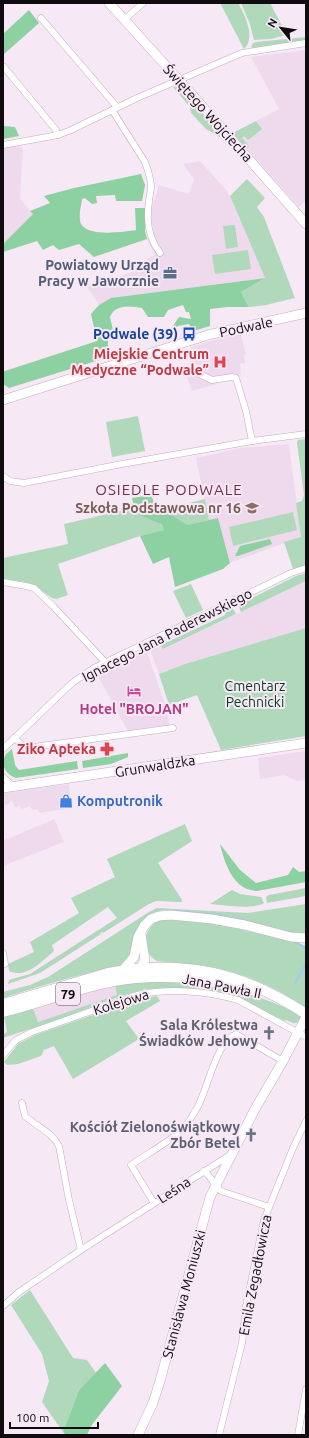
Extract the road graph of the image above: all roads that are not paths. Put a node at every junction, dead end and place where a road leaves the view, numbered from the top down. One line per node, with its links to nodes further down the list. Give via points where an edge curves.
1 (109, 3): 4 (street, Świętego Wojciecha)
2 (143, 3): 4 (street)
3 (41, 18): 8 (street)
4 (124, 20): 7 (street, Świętego Wojciecha)
5 (306, 43): 7 (street, via 242,53)
6 (4, 67): 9 (street)
7 (178, 79): 8 (street); 11 (street, Świętego Wojciecha)
8 (114, 108): 9 (street); 12 (street, via 148,170 151,186 148,212 150,237)
9 (58, 135): 10 (street)
10 (3, 145)
11 (306, 224)
12 (160, 253)
13 (306, 313): 15 (street, Podwale, via 208,335)
14 (193, 371): 17 (street, via 212,380 236,378)
15 (3, 400)
16 (306, 434): 17 (street)
17 (252, 440): 18 (street, via 24,483 10,481)
18 (3, 476)
19 (306, 568): 21 (street, Ignacego Jana Paderewskiego)
20 (3, 582): 21 (street, via 34,588)
21 (105, 662): 23 (street, Ignacego Jana Paderewskiego, via 72,683)
22 (174, 728): 23 (street, via 26,748)
23 (14, 738): 25 (street, Ignacego Jana Paderewskiego)
24 (306, 744): 27 (street, Grunwaldzka)
25 (3, 749)
26 (3, 777): 27 (street)
27 (14, 786): 28 (street, Grunwaldzka)
28 (3, 788)
29 (141, 932): 30 (street, via 151,919 166,915 228,922); 34 (street); 35 (street)
30 (291, 937): 31 (street); 32 (street)
31 (306, 938)
32 (306, 944)
33 (3, 953): 36 (street)
34 (145, 956): 37 (street); 38 (street)
35 (134, 957): 38 (street); 39 (street)
36 (5, 964)
37 (162, 967): 38 (main road, Jana Pawła II / 79); 42 (main road, Jana Pawła II / 79, via 194,969 231,977 259,987)
38 (141, 968): 39 (main road, Jana Pawła II / 79); 40 (street); 41 (street)
39 (123, 970): 43 (main road, Jana Pawła II / 79)
40 (152, 976): 41 (main road, Jana Pawła II / 79); 42 (main road, Jana Pawła II / 79, via 204,979)
41 (133, 978): 44 (main road, Jana Pawła II / 79)
42 (278, 998): 45 (main road, Jana Pawła II / 79)
43 (3, 1004)
44 (3, 1012)
45 (306, 1016): 46 (street)
46 (302, 1035): 47 (street, Kolejowa, via 226,996 178,991 152,992 32,1032 16,1040); 48 (street, Leśna)
47 (3, 1055)
48 (283, 1061): 51 (street, Leśna); 54 (street, via 236,1034 231,1036 216,1058 202,1098 186,1125 177,1134 131,1164)
49 (22, 1103): 56 (street, via 25,1116 56,1139 60,1146)
50 (306, 1121): 55 (street, Emila Zegadłowicza)
51 (231, 1154): 52 (street, Leśna); 53 (street, Stanisława Moniuszki)
52 (204, 1171): 53 (street); 54 (street, Leśna)
53 (215, 1186): 55 (street, via 221,1192); 59 (street, Stanisława Moniuszki, via 160,1381)
54 (153, 1202): 56 (street, Leśna)
55 (269, 1207): 60 (street, Emila Zegadłowicza, via 246,1306 242,1343)
56 (81, 1250): 57 (street, Leśna)
57 (3, 1306)
58 (306, 1389): 61 (street)
59 (138, 1435)
60 (219, 1435)
61 (298, 1435)

